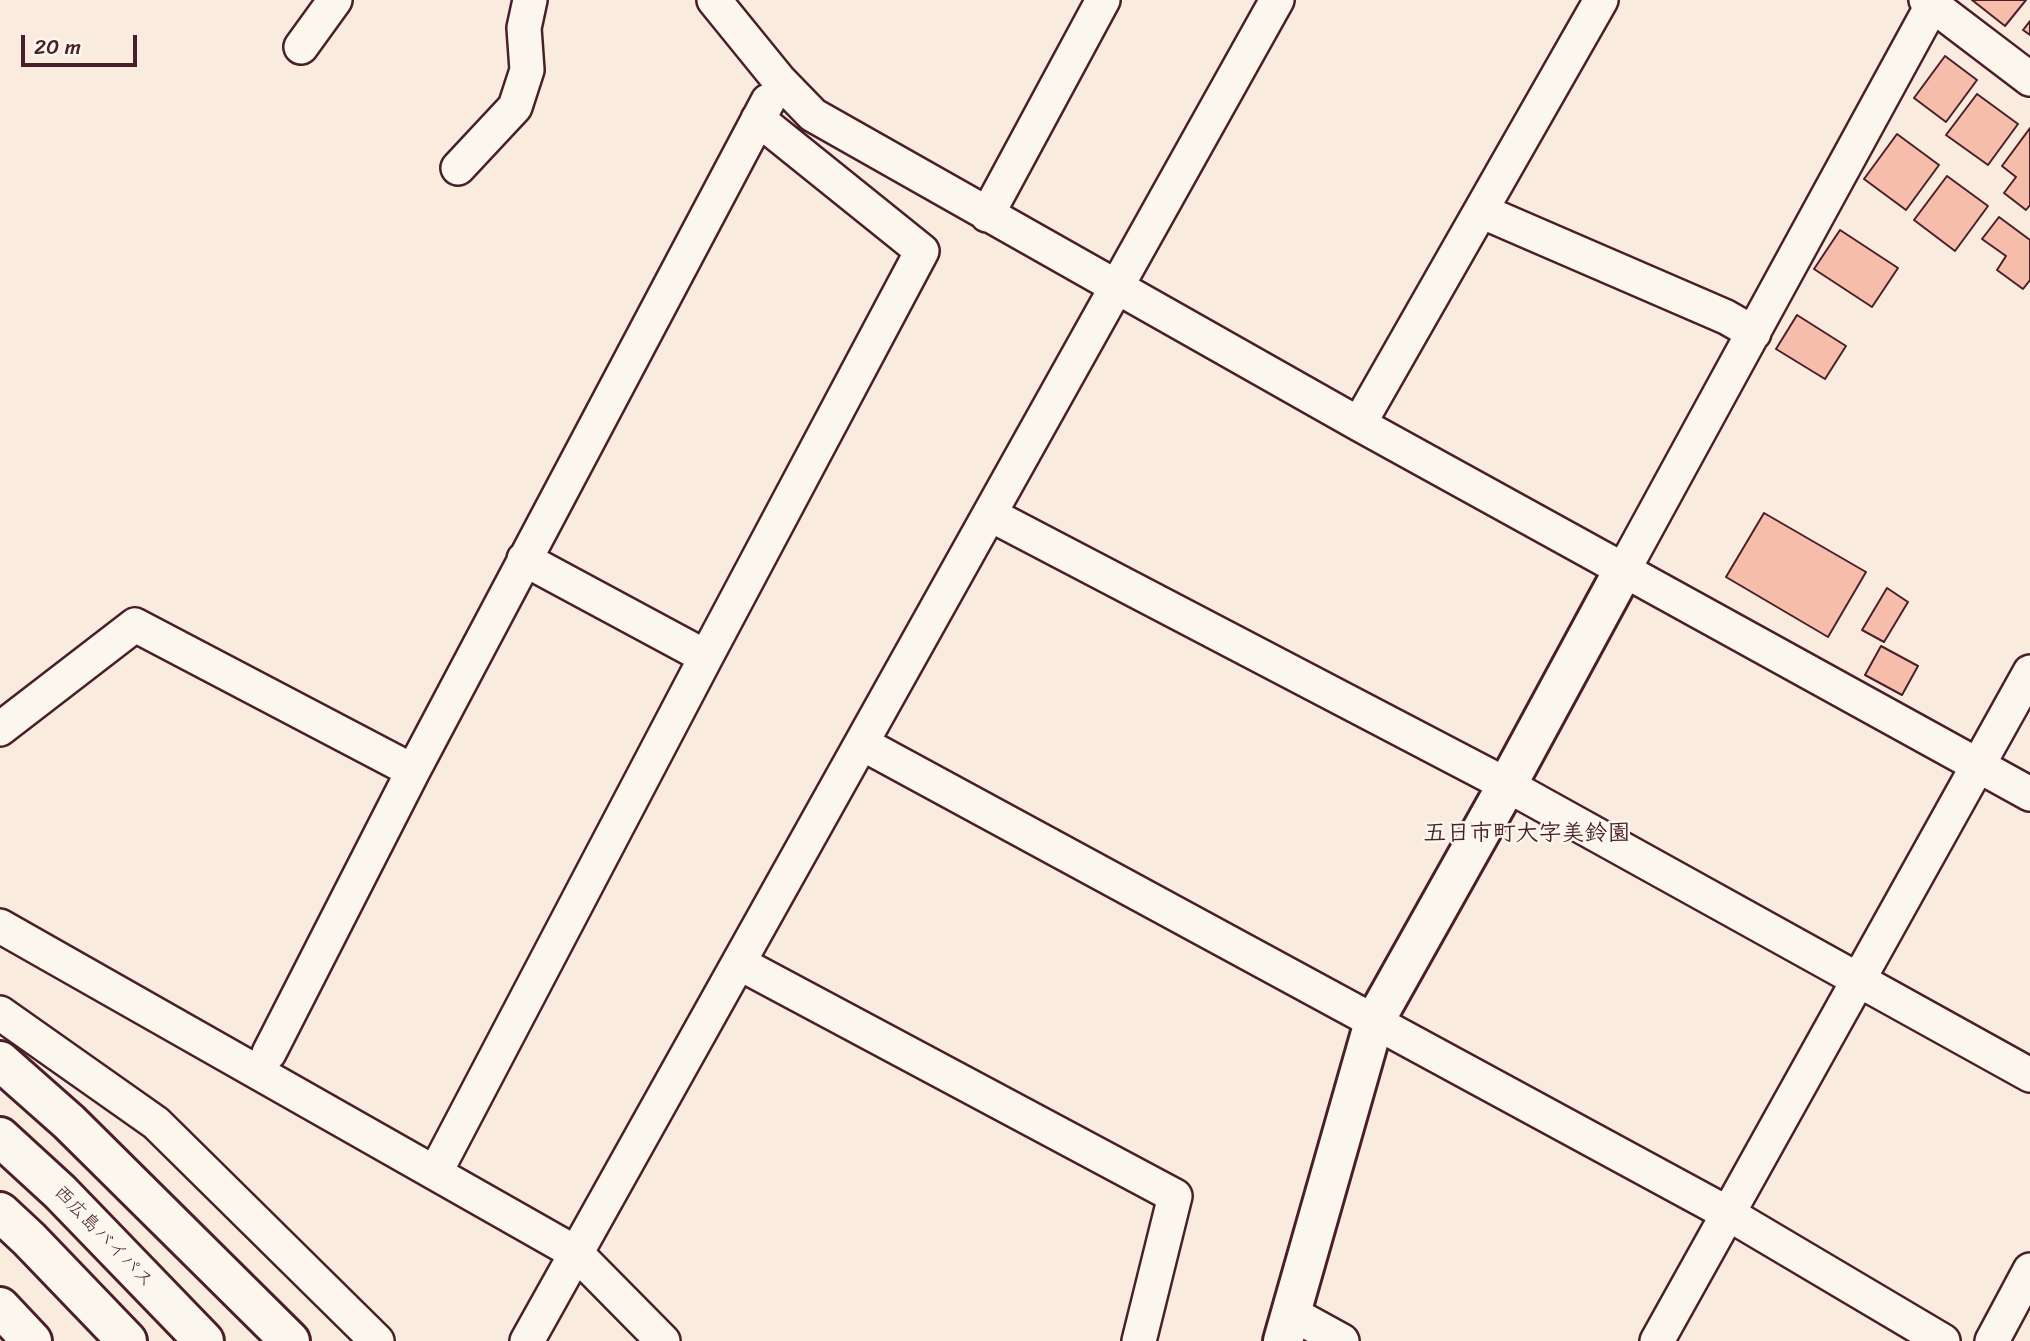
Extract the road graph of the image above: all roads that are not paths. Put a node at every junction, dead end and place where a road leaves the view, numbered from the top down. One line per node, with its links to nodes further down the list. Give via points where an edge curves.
1 (335, 0): 8 (street)
2 (530, 0): 12 (street, via 524,28 527,70 515,107)
3 (1103, 0): 14 (street)
4 (1278, 0): 15 (street)
5 (1601, 0): 13 (street)
6 (1931, 2): 9 (street); 16 (street)
7 (722, 4): 10 (street)
8 (302, 47)
9 (2030, 79)
10 (779, 80): 11 (street); 14 (street, via 813,115)
11 (758, 119): 19 (street); 21 (street, via 922,251)
12 (458, 167)
13 (1481, 211): 16 (street); 17 (street)
14 (987, 215): 15 (street)
15 (1118, 289): 17 (street); 18 (street)
16 (1754, 333): 20 (street)
17 (1359, 424): 20 (street)
18 (991, 515): 24 (street); 27 (street)
19 (524, 559): 21 (street); 26 (street)
20 (1624, 569): 25 (street); 27 (main road)
21 (706, 657): 38 (street)
22 (2030, 672): 25 (street)
23 (0, 729): 26 (street, via 135,625)
24 (863, 744): 30 (street); 33 (street)
25 (1978, 766): 28 (street); 31 (street)
26 (413, 771): 34 (street)
27 (1507, 785): 31 (street); 33 (main road)
28 (2030, 794)
29 (0, 926): 38 (street)
30 (738, 963): 41 (street); 52 (street, via 1175,1196)
31 (1858, 979): 36 (street); 40 (street)
32 (0, 1013): 49 (street, via 156,1123)
33 (1374, 1022): 40 (street); 44 (main road)
34 (269, 1053)
35 (0, 1061): 48 (main road, via 69,1122)
36 (2030, 1075)
37 (0, 1137): 47 (main road, 西広島バイパス, via 60,1192)
38 (435, 1173): 41 (street)
39 (0, 1212): 46 (main road)
40 (1727, 1213): 54 (street); 55 (street)
41 (576, 1254): 50 (street); 51 (street)
42 (2030, 1270): 56 (street)
43 (0, 1307): 45 (main road)
44 (1287, 1327): 53 (street)
45 (32, 1341)
46 (127, 1341)
47 (204, 1341)
48 (290, 1341)
49 (377, 1341)
50 (527, 1341)
51 (663, 1341)
52 (1139, 1341)
53 (1342, 1341)
54 (1657, 1341)
55 (1943, 1341)
56 (1992, 1341)

